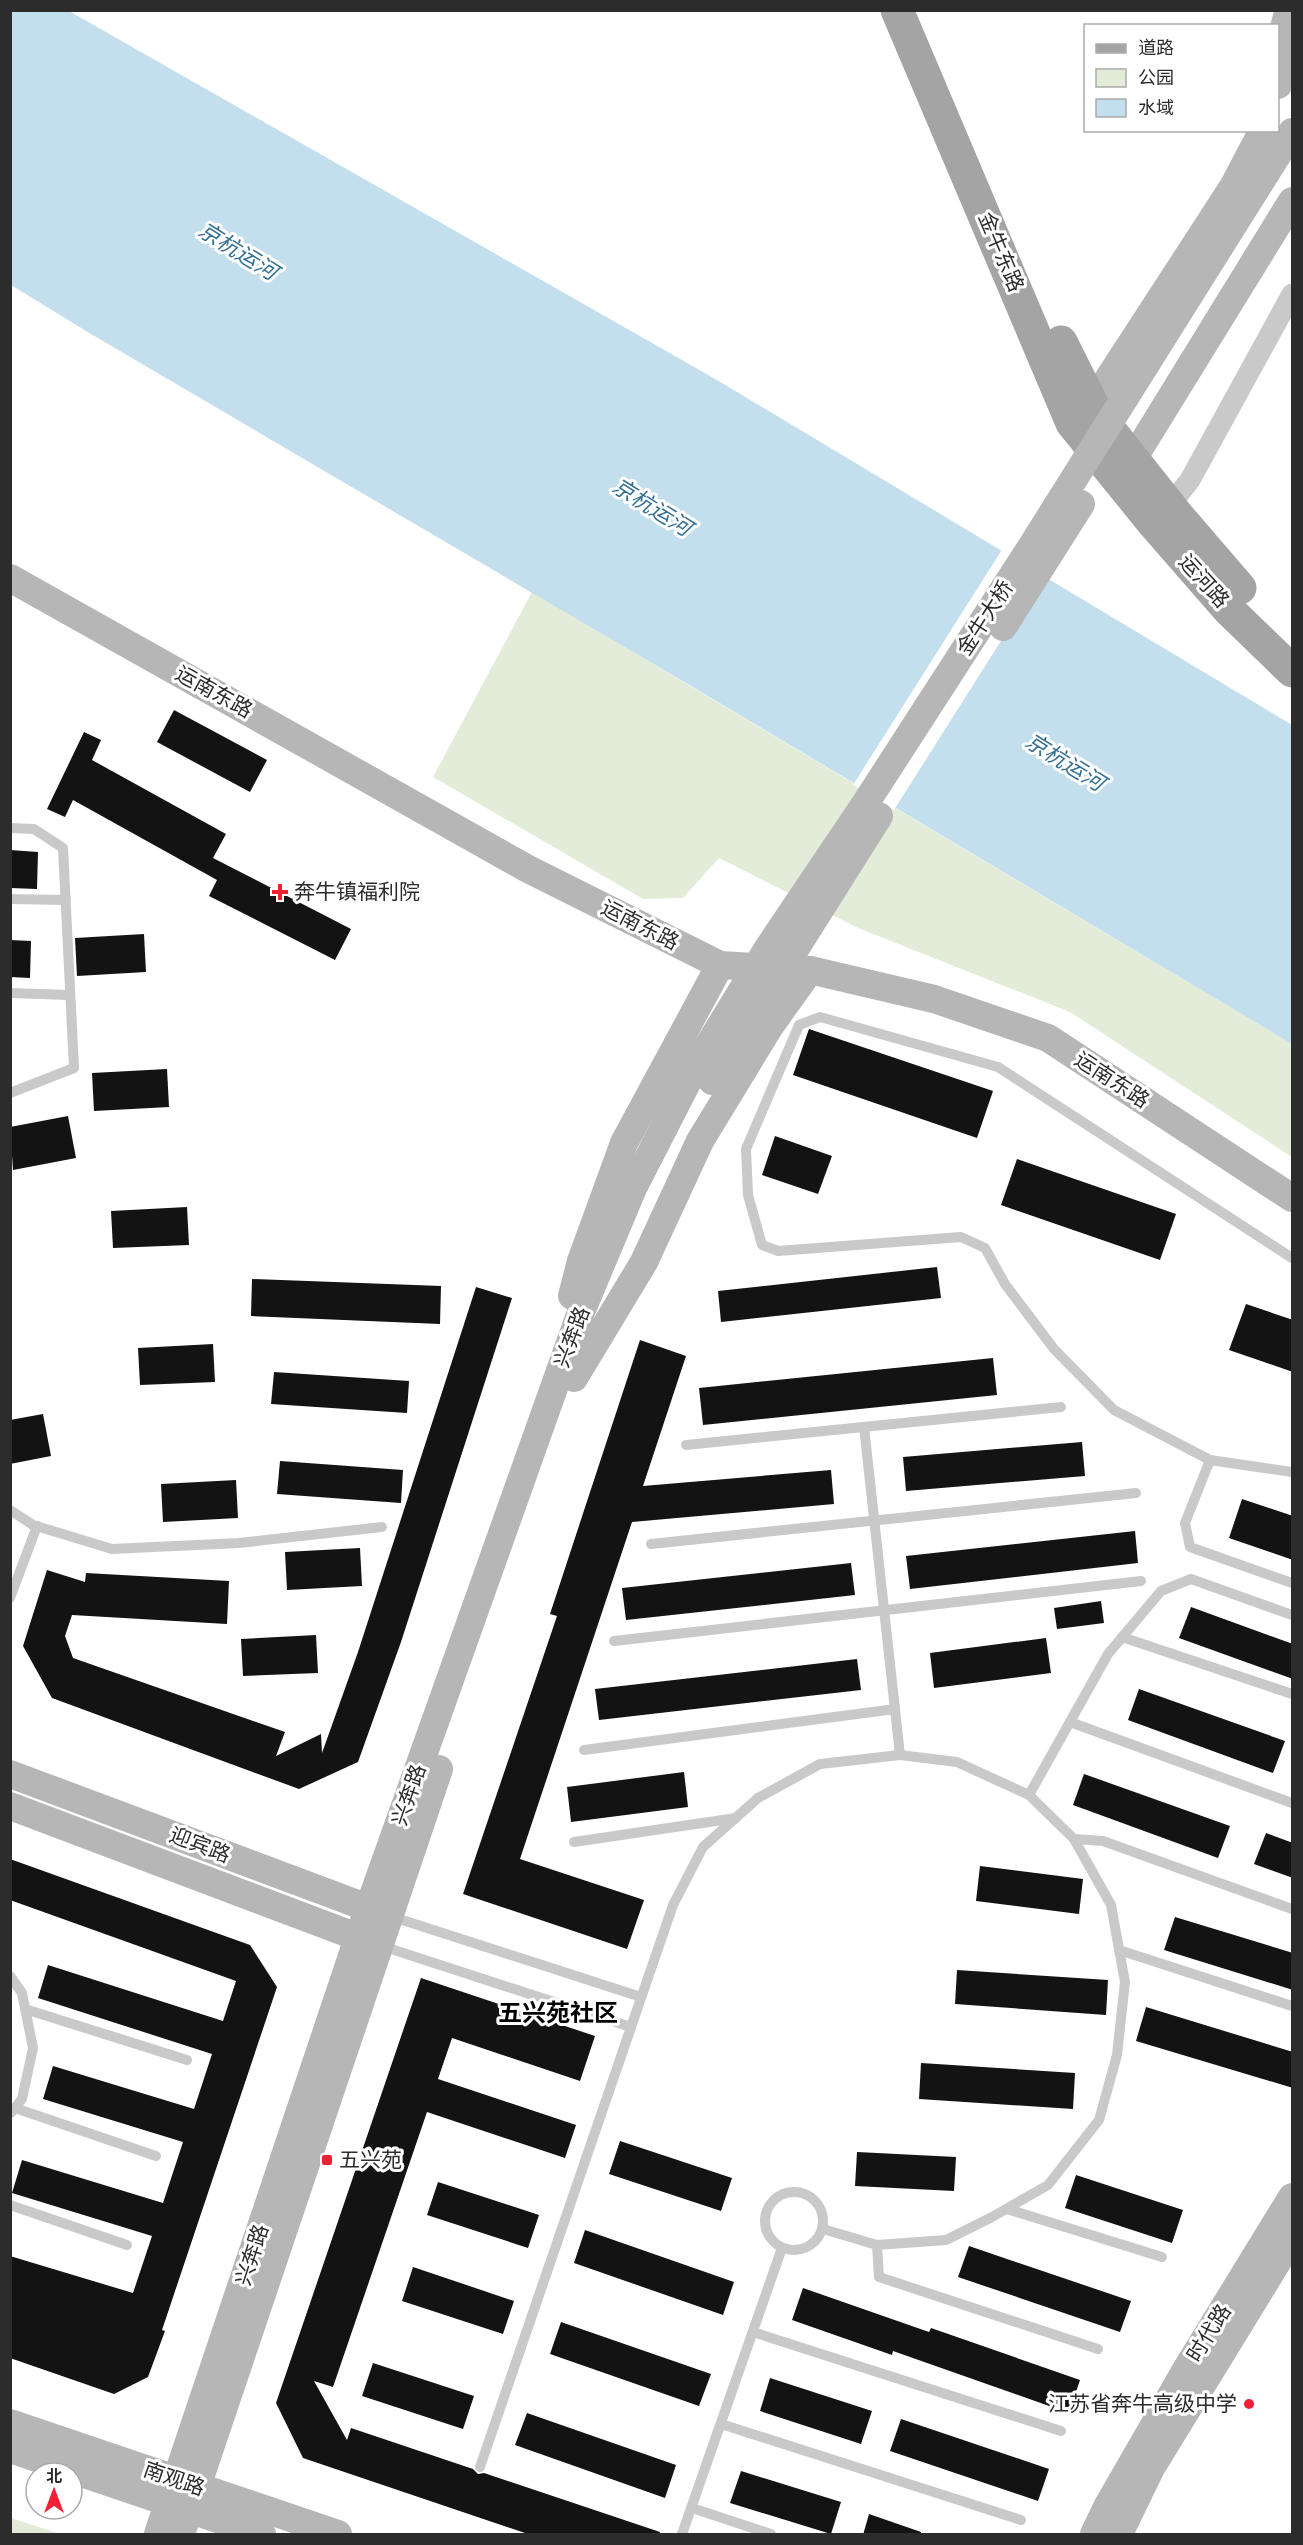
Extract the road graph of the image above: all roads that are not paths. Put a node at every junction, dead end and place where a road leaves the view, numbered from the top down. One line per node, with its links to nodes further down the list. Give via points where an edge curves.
1 (897, 10): 13 (main road, 金牛东路)
2 (918, 10): 13 (main road, 金牛东路, via 1071,363)
3 (1289, 10): 5 (main road)
4 (1293, 37): 6 (main road)
5 (1279, 45)
6 (1279, 82)
7 (1247, 132): 13 (main road, via 1233,167)
8 (1262, 132): 13 (main road, via 1233,187)
9 (1293, 132): 10 (main road)
10 (1285, 176): 14 (main road); 26 (main road, 金牛大桥, bridge, via 1039,534 768,948)
11 (1293, 223): 14 (main road)
12 (1293, 294): 15 (street, via 1190,480)
13 (1084, 407): 14 (main road, 金牛东路)
14 (1131, 470): 15 (main road, 运河路)
15 (1162, 515): 17 (main road, 运河路, via 1264,616); 18 (main road, 运河路, via 1228,609)
16 (10, 578): 22 (main road, 运南东路, via 528,869)
17 (1293, 639)
18 (1293, 671)
19 (10, 828): 21 (lane, via 34,829 63,848)
20 (10, 899): 21 (lane)
21 (66, 900): 25 (lane)
22 (720, 965): 23 (main road, 运南东路); 30 (main road, via 624,1143 581,1261 565,1326)
23 (810, 970): 28 (main road, 运南东路, via 934,999 1048,1038); 30 (main road, via 770,1026 700,1141 644,1262)
24 (10, 993): 25 (lane)
25 (70, 996): 27 (lane, via 74,1068)
26 (703, 1075): 30 (main road, 兴奔路, via 633,1188 581,1312)
27 (12, 1091)
28 (1293, 1198)
29 (1293, 1258): 34 (lane, via 998,1067 820,1017 799,1025 746,1149 748,1195 762,1245 778,1251 961,1237 985,1248 1005,1284 1054,1349 1114,1410)
30 (566, 1376): 62 (main road, 兴奔路)
31 (1061, 1407): 32 (lane)
32 (864, 1427): 33 (lane); 38 (lane)
33 (686, 1445)
34 (1210, 1460): 35 (lane); 43 (lane, via 1185,1523 1190,1547)
35 (1293, 1472)
36 (1136, 1493): 38 (lane)
37 (10, 1510): 39 (lane)
38 (874, 1521): 41 (lane); 45 (lane)
39 (37, 1526): 40 (lane, via 112,1549 239,1543); 44 (lane)
40 (382, 1527)
41 (651, 1544)
42 (1141, 1581): 45 (lane)
43 (1293, 1583)
44 (10, 1598)
45 (884, 1611): 48 (lane); 50 (lane)
46 (1293, 1615): 47 (lane, via 1191,1579 1161,1591)
47 (1122, 1637): 49 (lane); 51 (lane, via 1108,1654)
48 (614, 1641)
49 (1293, 1694)
50 (895, 1709): 52 (lane); 53 (lane)
51 (1070, 1722): 55 (lane); 56 (lane)
52 (584, 1750)
53 (900, 1755): 55 (lane, via 957,1762); 58 (lane, via 820,1764 758,1798)
54 (10, 1774): 62 (main road, 迎宾路)
55 (1029, 1795): 59 (lane)
56 (1293, 1803)
57 (10, 1806): 63 (main road, 迎宾路)
58 (736, 1818): 60 (lane); 66 (lane, via 703,1847 673,1905)
59 (1074, 1839): 61 (lane, via 1103,1841); 64 (lane, via 1111,1905)
60 (574, 1842)
61 (1293, 1909)
62 (379, 1912): 63 (main road, 兴奔路); 66 (lane)
63 (368, 1941): 69 (lane); 89 (main road, 兴奔路)
64 (1119, 1950): 67 (lane); 75 (lane, via 1125,1982 1117,2055 1099,2120 1048,2185)
65 (10, 1976): 68 (lane, via 22,1993)
66 (641, 1997): 69 (lane)
67 (1293, 2006)
68 (25, 2009): 70 (lane); 71 (lane, via 33,2048 22,2099)
69 (631, 2027): 88 (lane)
70 (187, 2060)
71 (13, 2111): 72 (lane)
72 (156, 2156)
73 (1293, 2197): 97 (main road, 时代路, via 1187,2368)
74 (10, 2205): 78 (lane)
75 (1007, 2209): 79 (lane, via 946,2240); 81 (lane)
76 (823, 2229): 79 (lane); 80 (lane, via 811,2245 802,2249); 80 (lane, via 822,2210 810,2196 783,2193 768,2205 764,2224 773,2242)
77 (1293, 2238): 98 (main road, 时代路, via 1151,2468)
78 (127, 2245)
79 (878, 2245): 83 (lane, via 879,2277)
80 (782, 2248): 82 (lane)
81 (1162, 2257)
82 (753, 2332): 85 (lane); 86 (lane)
83 (1098, 2349)
84 (10, 2423): 89 (main road, 南观路)
85 (721, 2424): 90 (lane); 91 (lane)
86 (1061, 2431)
87 (10, 2449): 89 (main road, 南观路)
88 (480, 2467)
89 (183, 2503): 92 (main road, 兴奔路); 93 (main road, 南观路); 94 (main road, 南观路)
90 (692, 2508): 95 (lane); 96 (lane)
91 (1021, 2520)
92 (158, 2535)
93 (262, 2535)
94 (338, 2535)
95 (682, 2535)
96 (771, 2535)
97 (1094, 2535)
98 (1119, 2535)

